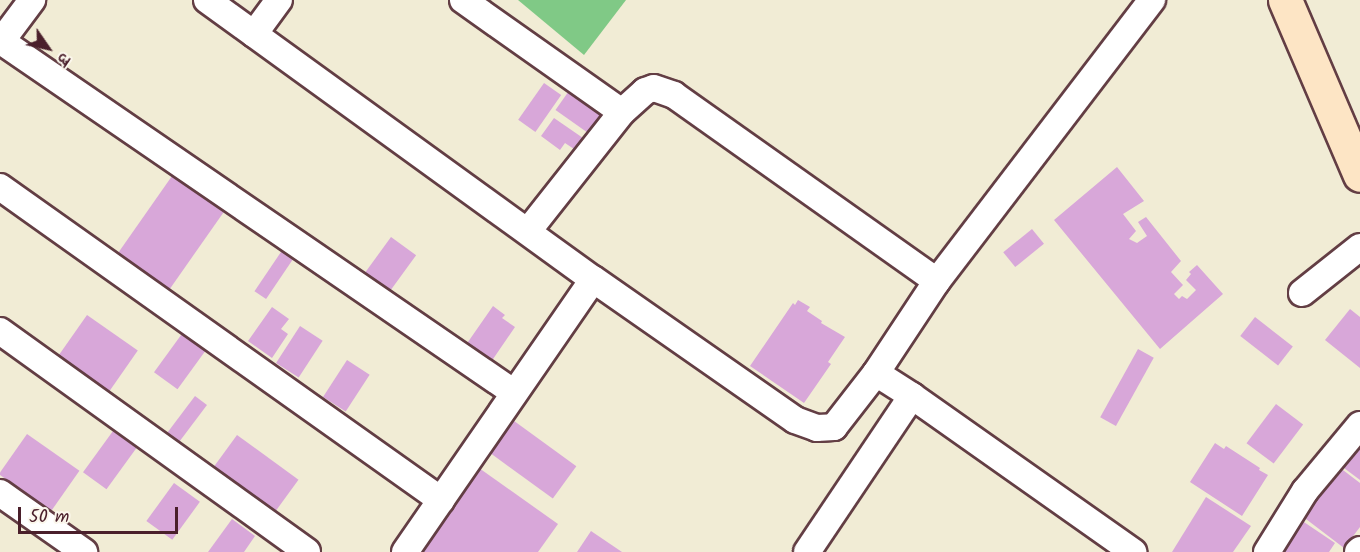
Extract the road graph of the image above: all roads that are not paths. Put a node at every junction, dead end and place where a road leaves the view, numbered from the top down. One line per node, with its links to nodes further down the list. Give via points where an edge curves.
1 (33, 0): 8 (street)
2 (207, 0): 7 (street)
3 (279, 0): 7 (street)
4 (463, 0): 9 (street)
5 (1152, 0): 15 (street)
6 (1291, 3): 10 (street)
7 (254, 34): 12 (street)
8 (1, 42): 19 (street)
9 (622, 112): 12 (street); 15 (street, via 654,88 674,95)
10 (1359, 168)
11 (0, 187): 23 (street)
12 (528, 231): 14 (street)
13 (1360, 247): 16 (street)
14 (593, 279): 18 (street, via 795,420 817,428 834,427); 19 (street)
15 (937, 281): 18 (street)
16 (1302, 293)
17 (0, 331): 25 (street)
18 (876, 373): 20 (street)
19 (513, 392): 23 (street)
20 (912, 396): 27 (street); 28 (street)
21 (1360, 425): 29 (street, via 1305,490)
22 (0, 494): 24 (street)
23 (441, 500): 26 (street)
24 (84, 552)
25 (307, 552)
26 (405, 552)
27 (807, 552)
28 (1133, 552)
29 (1267, 552)

